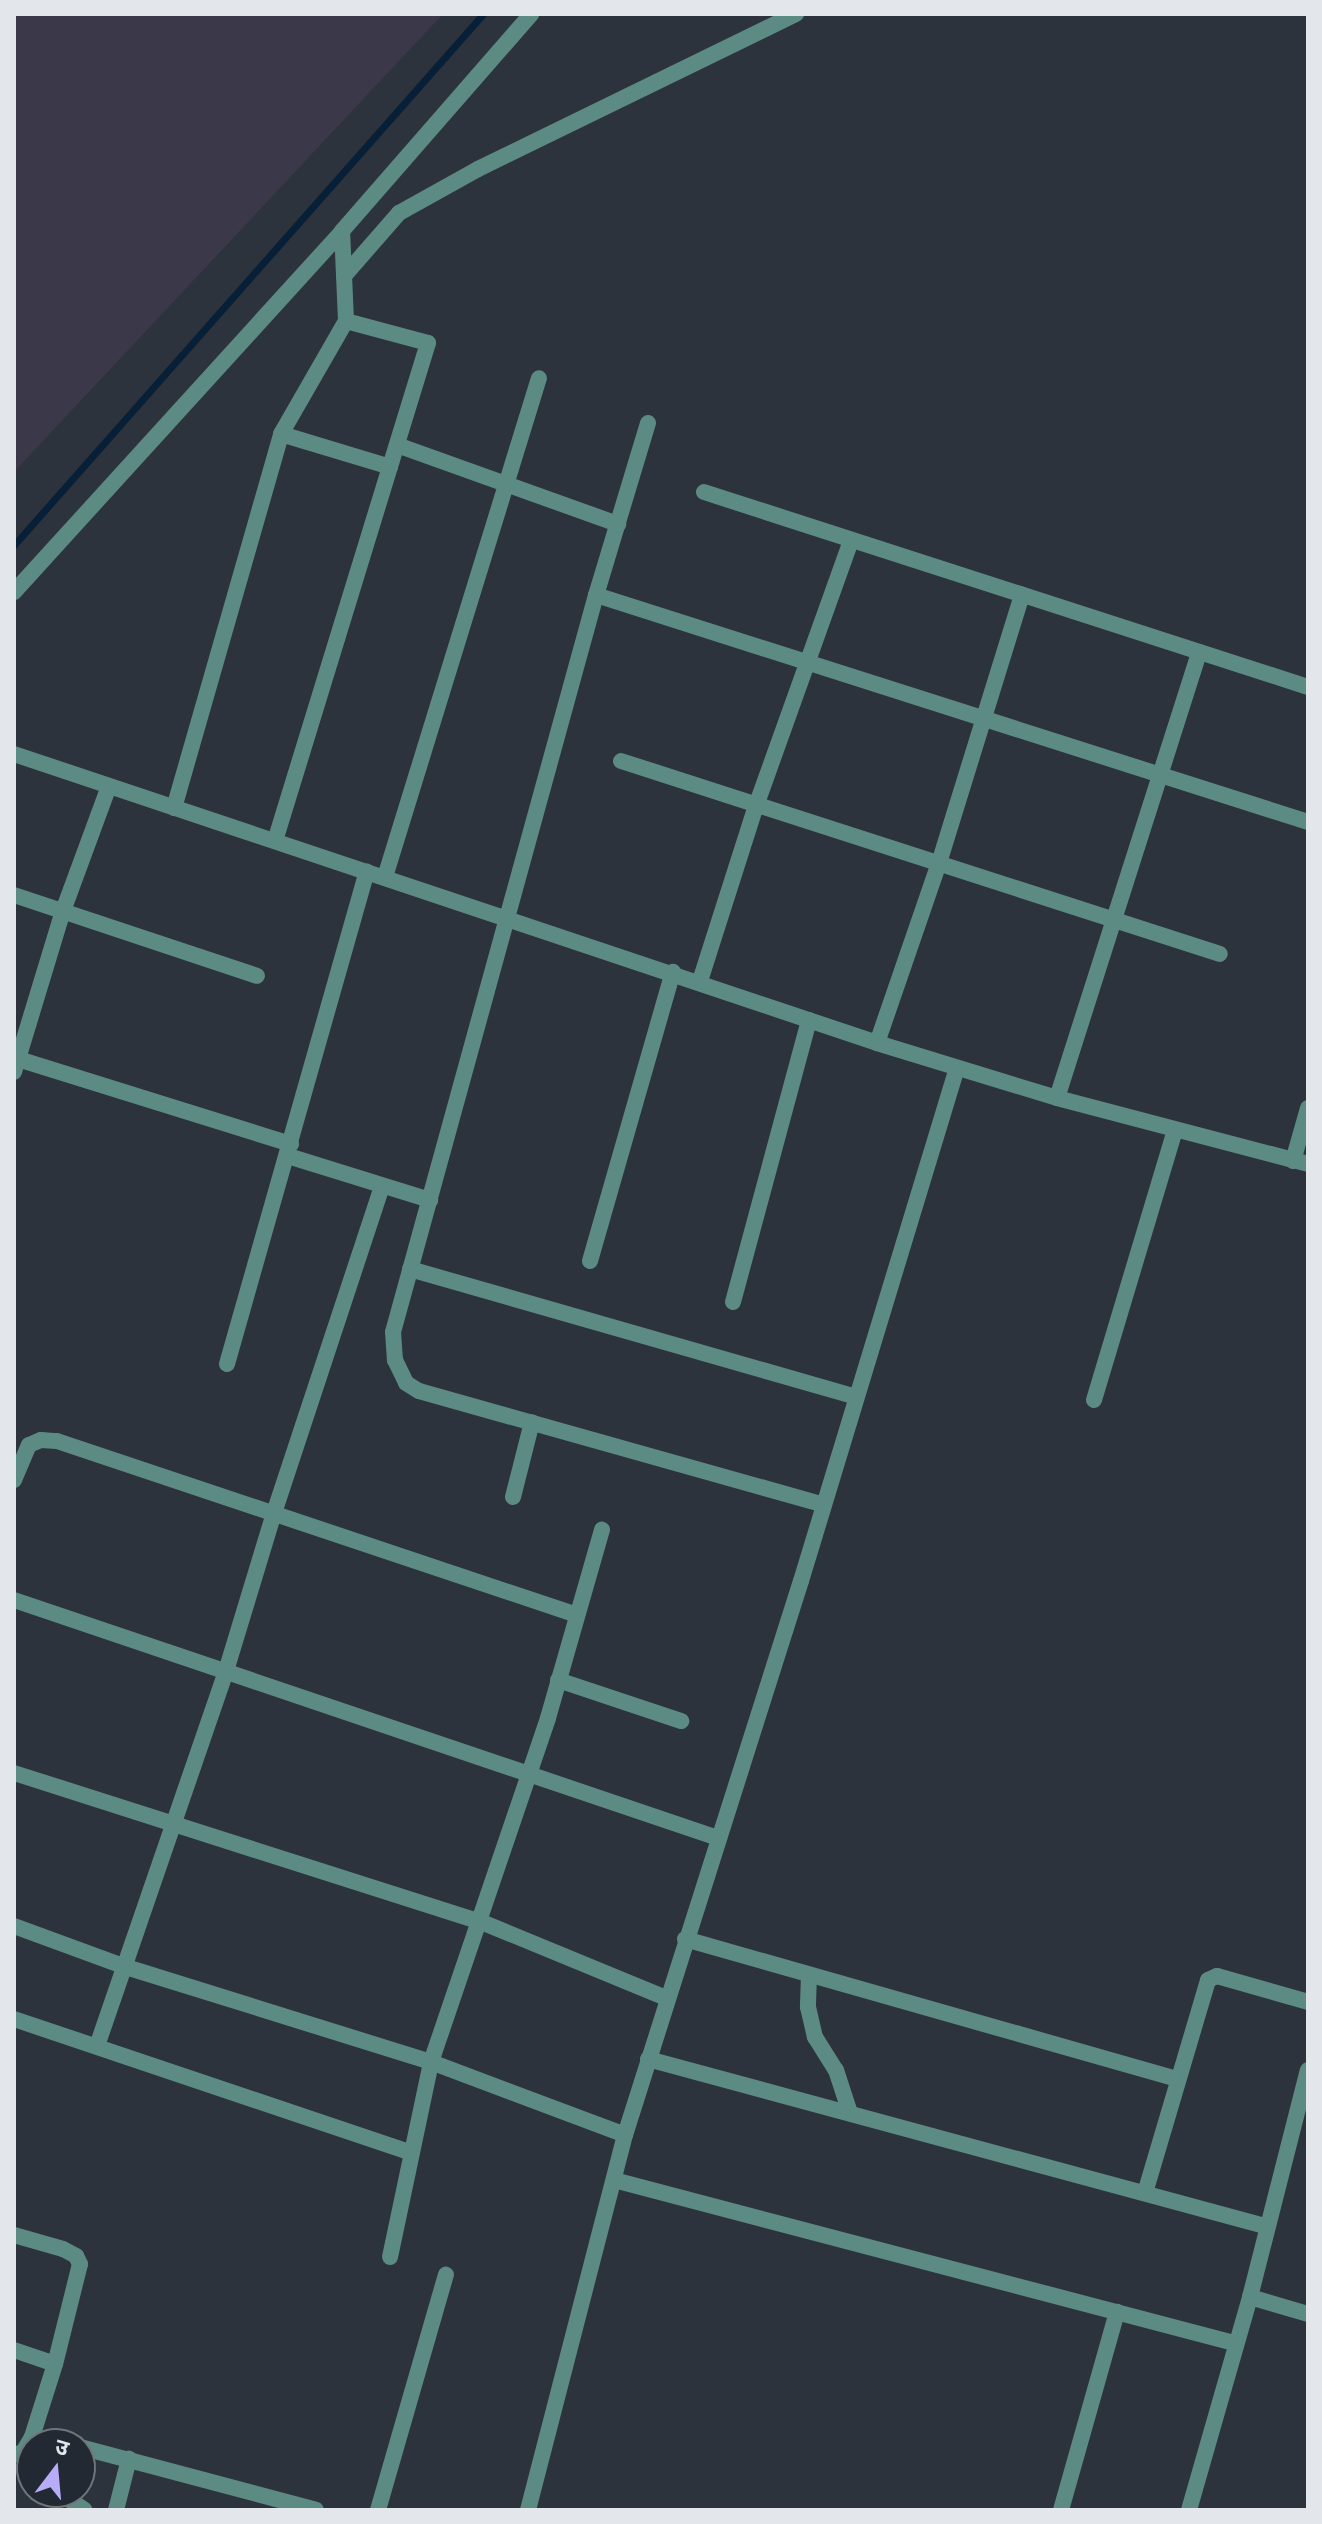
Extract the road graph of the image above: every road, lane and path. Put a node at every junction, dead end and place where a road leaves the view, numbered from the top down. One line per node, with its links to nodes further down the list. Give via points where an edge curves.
1 (531, 14): 3 (street)
2 (796, 14): 4 (street, via 399,213)
3 (342, 231): 4 (street); 15 (street)
4 (344, 276): 5 (street)
5 (346, 321): 8 (street); 9 (street, via 428,343)
6 (539, 378): 11 (street)
7 (648, 423): 13 (street)
8 (281, 434): 10 (street); 27 (street)
9 (397, 445): 10 (street); 11 (street)
10 (390, 467): 29 (street)
11 (506, 484): 13 (street); 32 (street)
12 (704, 492): 14 (street)
13 (618, 524): 16 (street)
14 (851, 540): 17 (street); 19 (street)
15 (14, 592)
16 (596, 595): 19 (street); 35 (street)
17 (1022, 595): 18 (street); 21 (street)
18 (1199, 652): 20 (street); 24 (street)
19 (806, 662): 21 (street); 26 (street)
20 (1308, 687)
21 (985, 719): 24 (street); 30 (street)
22 (14, 754): 25 (street)
23 (621, 761): 26 (street)
24 (1159, 775): 28 (street); 36 (street)
25 (109, 786): 27 (street); 34 (street)
26 (756, 806): 30 (street); 40 (street)
27 (174, 808): 29 (street)
28 (1308, 822)
29 (275, 841): 31 (street)
30 (939, 863): 36 (street); 42 (street)
31 (367, 871): 32 (street); 48 (street)
32 (385, 877): 35 (street)
33 (14, 895): 34 (street)
34 (63, 911): 39 (street); 43 (street)
35 (507, 918): 38 (street); 51 (street)
36 (1113, 919): 37 (street); 45 (street)
37 (1220, 954)
38 (673, 972): 40 (street); 52 (street)
39 (257, 976)
40 (700, 981): 41 (street)
41 (809, 1020): 42 (street); 54 (street)
42 (877, 1043): 44 (street)
43 (16, 1066): 48 (street)
44 (957, 1068): 45 (street); 56 (street)
45 (1057, 1098): 47 (street)
46 (1308, 1108): 49 (street)
47 (1175, 1130): 49 (street); 57 (street)
48 (290, 1150): 50 (street); 55 (street)
49 (1300, 1162)
50 (382, 1187): 51 (street); 62 (street)
51 (430, 1200): 53 (street)
52 (590, 1261)
53 (410, 1269): 56 (street); 58 (street, via 393,1345 406,1383)
54 (733, 1302)
55 (227, 1364)
56 (856, 1397): 61 (street)
57 (1094, 1400)
58 (532, 1422): 60 (street); 61 (street)
59 (14, 1480): 62 (street, via 29,1445 57,1441)
60 (513, 1497)
61 (822, 1504): 72 (street)
62 (273, 1516): 65 (street); 66 (street)
63 (602, 1530): 65 (street)
64 (14, 1600): 66 (street)
65 (577, 1615): 67 (street)
66 (226, 1671): 70 (street); 71 (street)
67 (558, 1680): 68 (street); 70 (street)
68 (681, 1721)
69 (14, 1773): 71 (street)
70 (527, 1774): 72 (street); 73 (street)
71 (174, 1826): 73 (street); 76 (street)
72 (718, 1838): 75 (street)
73 (479, 1921): 78 (street); 83 (street)
74 (14, 1926): 76 (street)
75 (685, 1939): 77 (street); 78 (street)
76 (126, 1967): 81 (street); 83 (street)
77 (809, 1975): 85 (street); 86 (street, via 808,2007 815,2037 836,2070)
78 (666, 1998): 82 (street)
79 (1308, 2002): 85 (street, via 1211,1977)
80 (14, 2019): 81 (street)
81 (97, 2046): 88 (street)
82 (648, 2059): 86 (street); 87 (street)
83 (431, 2062): 87 (street); 88 (street)
84 (1308, 2070): 91 (street)
85 (1177, 2079): 90 (street)
86 (850, 2113): 90 (street)
87 (625, 2135): 89 (street)
88 (410, 2152): 93 (street)
89 (614, 2180): 96 (street); 108 (street)
90 (1145, 2193): 91 (street)
91 (1265, 2226): 95 (street)
92 (14, 2235): 100 (street, via 63,2249 80,2264)
93 (390, 2257)
94 (446, 2275): 107 (street)
95 (1250, 2297): 97 (street); 98 (street)
96 (1117, 2312): 98 (street); 109 (street)
97 (1308, 2314)
98 (1234, 2343): 110 (street)
99 (14, 2350): 100 (street)
100 (55, 2364): 101 (street)
101 (33, 2428)
102 (96, 2451): 103 (street)
103 (129, 2459): 104 (street); 105 (street)
104 (255, 2503): 106 (street)
105 (116, 2510)
106 (316, 2510)
107 (378, 2510)
108 (528, 2510)
109 (1061, 2510)
110 (1189, 2510)

